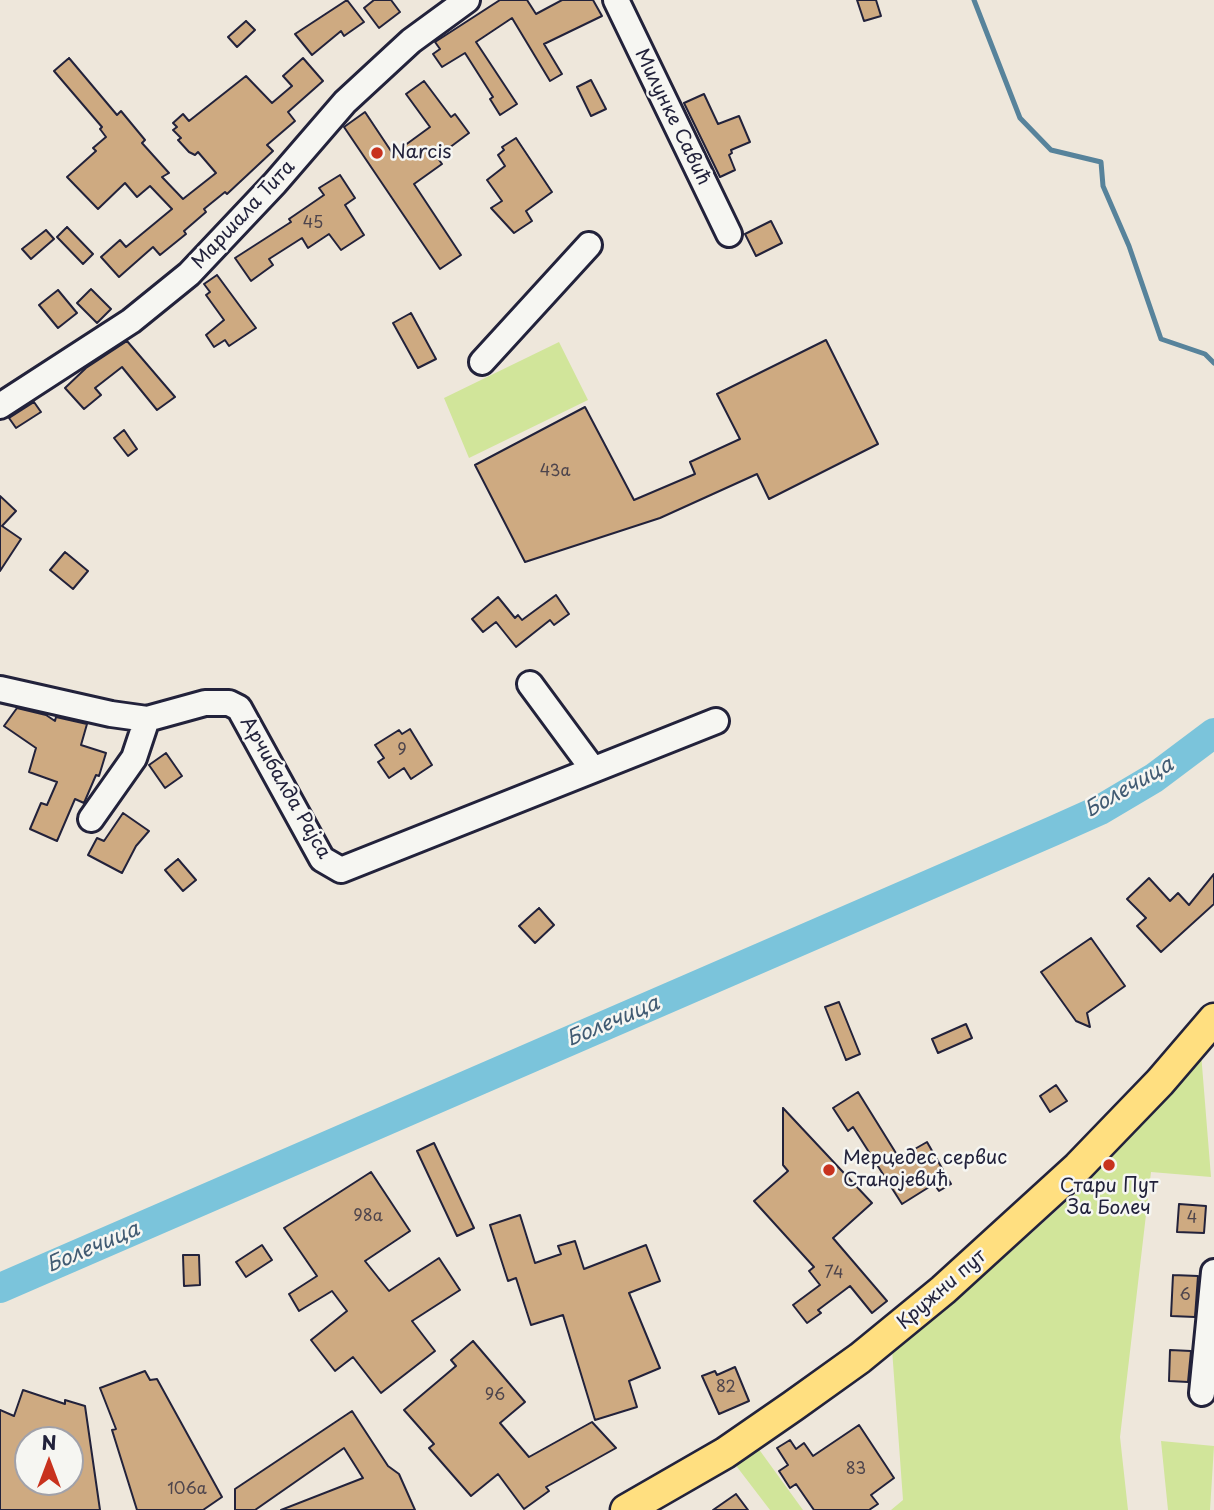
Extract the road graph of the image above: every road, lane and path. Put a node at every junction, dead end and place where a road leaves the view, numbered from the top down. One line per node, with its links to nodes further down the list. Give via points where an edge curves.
1 (467, 0): 6 (street, Маршала Тита, via 411,41 345,102 189,274 131,321)
2 (616, 0): 3 (street, Милунке Савић)
3 (729, 234)
4 (589, 245): 5 (street)
5 (482, 362)
6 (0, 406)
7 (530, 684): 11 (street)
8 (0, 689): 9 (street, Арчибалда Рајса)
9 (147, 719): 11 (street, Арчибалда Рајса, via 205,703 239,708 322,859 341,870); 12 (street, via 134,758)
10 (716, 721): 11 (street, Арчибалда Рајса)
11 (592, 768)
12 (91, 819)
13 (1210, 1029): 16 (main road, Кружни пут, via 1079,1167 943,1290 782,1414)
14 (1214, 1272): 15 (street)
15 (1202, 1392)
16 (626, 1510)

